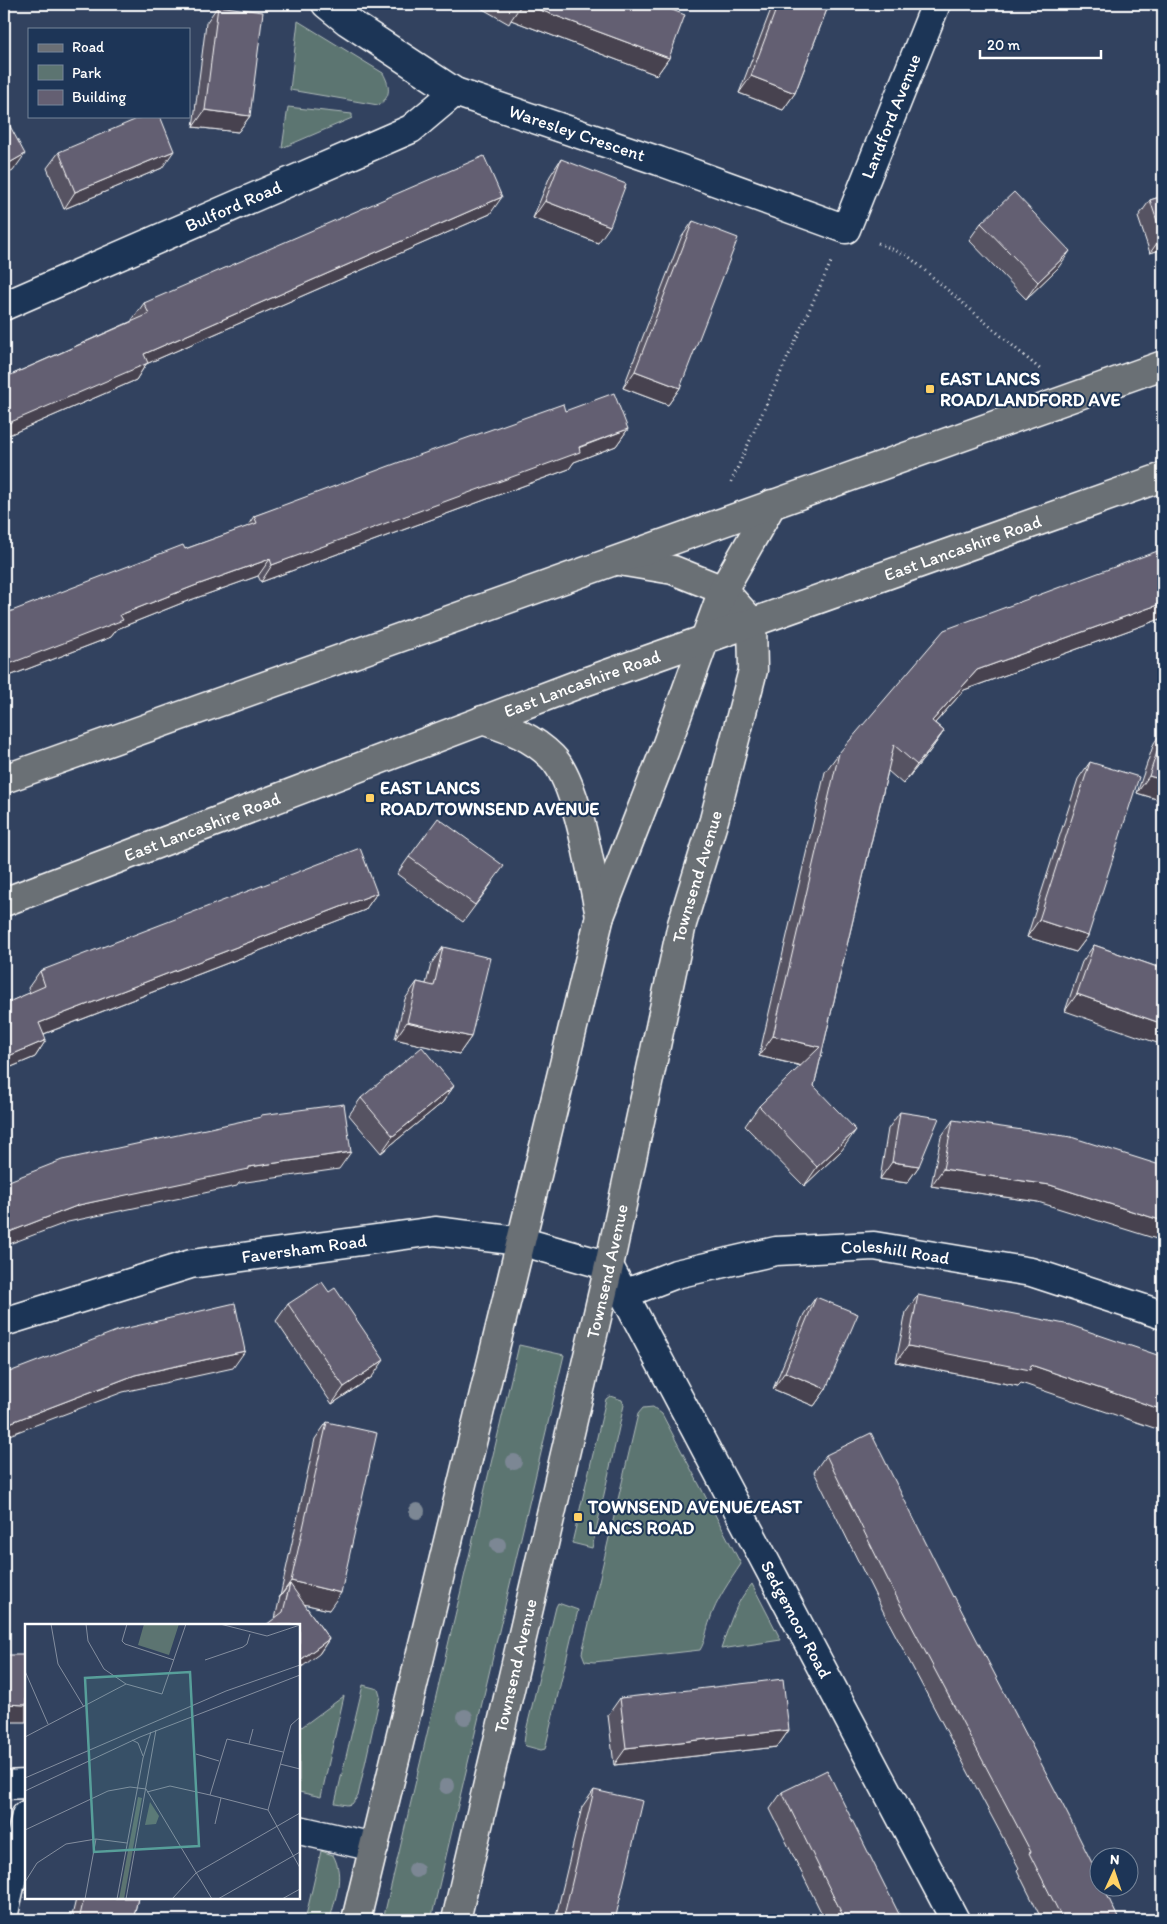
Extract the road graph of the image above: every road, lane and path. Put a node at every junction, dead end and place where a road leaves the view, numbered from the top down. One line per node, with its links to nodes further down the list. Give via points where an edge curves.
1 (326, 4): 3 (street, Waresley Crescent)
2 (936, 4): 4 (street, Landford Avenue)
3 (455, 92): 4 (street, Waresley Crescent); 5 (street, Bulford Road, via 411,129)
4 (846, 229): 7 (path, via 908,256); 10 (path)
5 (4, 306)
6 (1163, 365): 7 (main road)
7 (1072, 397): 9 (main road)
8 (1163, 477): 13 (main road, East Lancashire Road)
9 (772, 504): 10 (main road); 12 (main road)
10 (712, 525): 11 (main road)
11 (618, 560): 12 (main road, via 673,570); 16 (main road)
12 (722, 590): 13 (main road); 14 (main road)
13 (752, 622): 14 (main road, East Lancashire Road); 20 (main road, Townsend Avenue, via 753,670 714,820 682,924)
14 (705, 639): 15 (main road, East Lancashire Road); 18 (main road)
15 (482, 720): 17 (main road, East Lancashire Road); 18 (main road, via 520,732 553,757 569,784)
16 (4, 779)
17 (4, 902)
18 (600, 916): 19 (main road)
19 (520, 1241): 20 (street, Faversham Road); 23 (street, Faversham Road, via 435,1232 191,1264); 28 (main road)
20 (609, 1266): 21 (street, Sedgemoor Road); 31 (main road, Townsend Avenue)
21 (624, 1294): 22 (street, Coleshill Road, via 676,1274 776,1251 874,1246 1031,1272); 32 (street, Sedgemoor Road)
22 (1163, 1315)
23 (4, 1322)
24 (25, 1784): 25 (street)
25 (4, 1785)
26 (25, 1819): 29 (street)
27 (300, 1830): 28 (street)
28 (374, 1847): 30 (main road)
29 (4, 1913)
30 (356, 1920)
31 (456, 1920)
32 (955, 1920)

